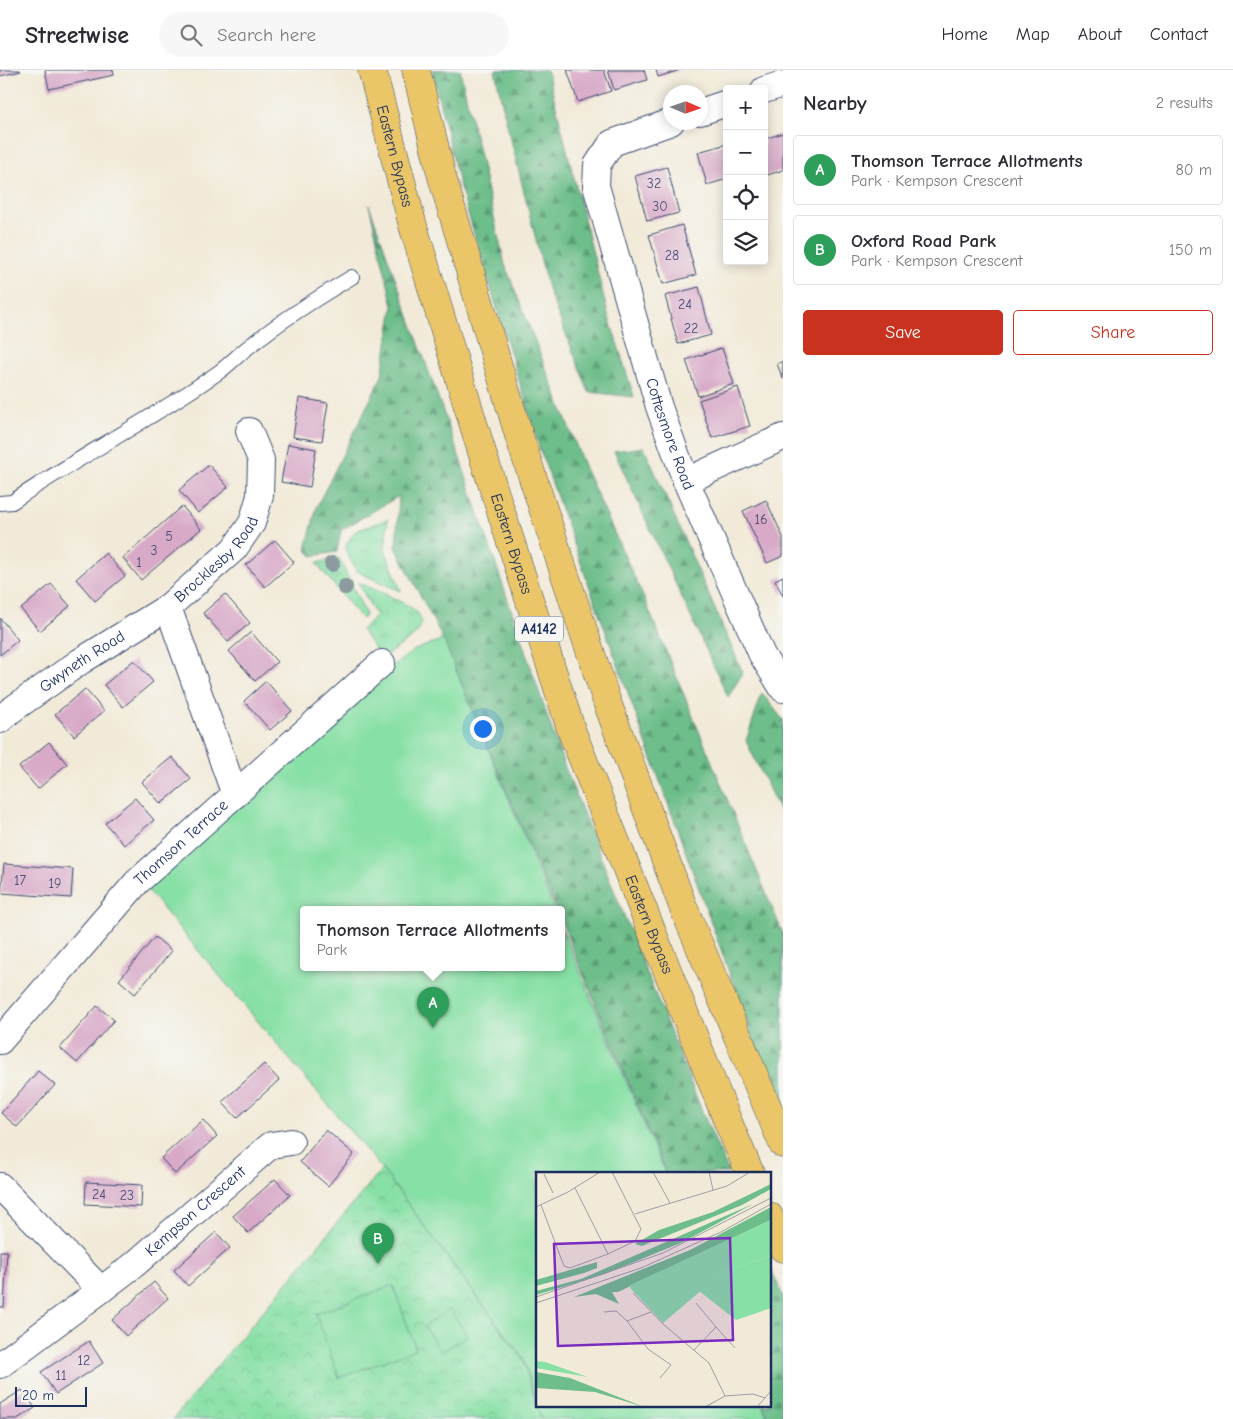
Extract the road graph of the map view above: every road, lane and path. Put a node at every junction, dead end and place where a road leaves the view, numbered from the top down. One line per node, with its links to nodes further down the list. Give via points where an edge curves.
1 (372, 70): 21 (highway, Eastern Bypass / A4142, via 413,226 572,732)
2 (416, 70): 20 (highway, A4142, via 442,177 520,439 606,702 682,904)
3 (783, 84): 4 (street)
4 (768, 89)
5 (723, 104): 6 (street)
6 (708, 109)
7 (663, 125): 11 (street, Cottesmore Road, via 612,143 597,164 596,186 659,407)
8 (352, 276): 12 (lane, via 298,310 221,371 139,424 12,502)
9 (250, 431): 13 (street, Brocklesby Road, via 261,460 260,496 252,523 234,549)
10 (783, 437): 11 (street)
11 (686, 481): 15 (street, Cottesmore Road, via 762,655)
12 (0, 503)
13 (168, 607): 16 (street, Gwyneth Road, via 81,661); 17 (street, Brocklesby Road)
14 (382, 664): 17 (street, Thomson Terrace)
15 (783, 689)
16 (0, 720)
17 (235, 795): 18 (street, Thomson Terrace, via 137,882)
18 (0, 1041)
19 (291, 1142): 25 (street, Kempson Crescent, via 271,1145)
20 (783, 1144)
21 (750, 1172)
22 (0, 1186): 25 (street)
23 (770, 1218): 24 (highway)
24 (783, 1248)
25 (101, 1290): 26 (street, Kempson Crescent)
26 (0, 1365)

